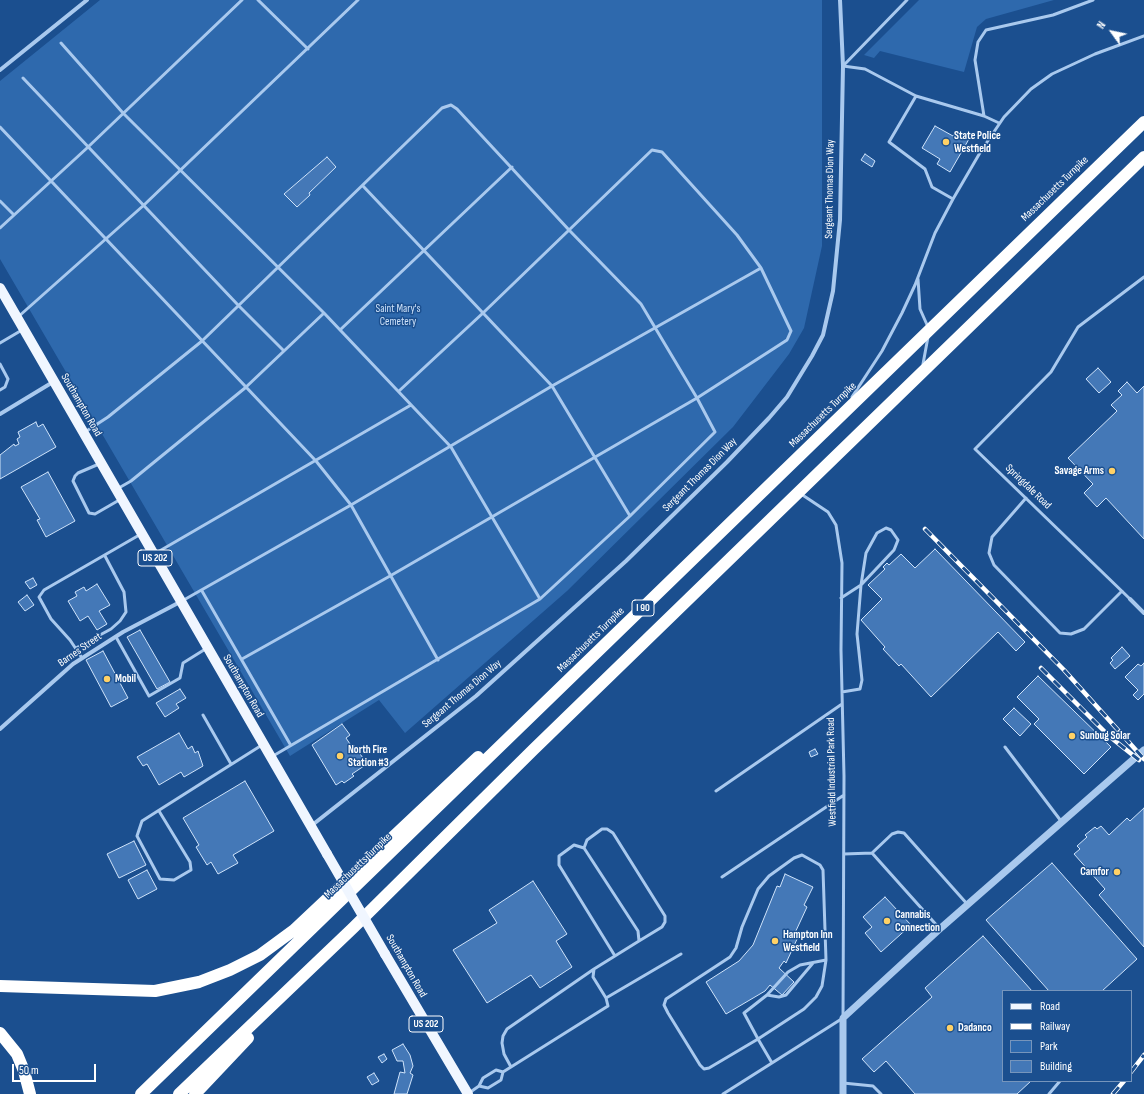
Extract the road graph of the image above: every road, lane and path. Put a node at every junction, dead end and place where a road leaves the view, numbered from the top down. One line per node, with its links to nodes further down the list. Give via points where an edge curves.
1 (87, 0): 12 (street)
2 (242, 0): 15 (lane)
3 (258, 0): 10 (lane)
4 (358, 0): 10 (lane)
5 (840, 0): 11 (street, Sergeant Thomas Dion Way)
6 (908, 0): 11 (lane)
7 (1093, 0): 16 (lane, via 1053,15 986,30 978,42 975,60)
8 (1144, 36): 18 (lane, via 1095,54 1052,74 1027,93)
9 (61, 43): 15 (lane)
10 (308, 49): 23 (lane)
11 (843, 66): 14 (lane, via 865,69); 105 (street, Sergeant Thomas Dion Way, via 840,220 833,292 822,335 786,397 727,462 626,561 476,696)
12 (0, 70)
13 (23, 78): 20 (lane)
14 (916, 96): 16 (lane); 26 (lane, via 889,142 925,169 932,187)
15 (123, 113): 20 (lane); 23 (lane)
16 (984, 116): 18 (lane)
17 (1144, 122): 45 (highway, Massachusetts Turnpike / I 90)
18 (999, 123): 26 (lane)
19 (0, 127): 24 (lane)
20 (87, 148): 24 (lane); 28 (lane)
21 (1144, 157): 51 (highway, I 90)
22 (512, 167): 25 (lane, via 451,105 442,108); 31 (lane); 33 (lane)
23 (182, 170): 28 (lane); 34 (lane)
24 (52, 181): 29 (lane); 32 (lane)
25 (363, 186): 33 (lane); 34 (lane)
26 (953, 199): 36 (lane, via 935,233)
27 (0, 201): 29 (lane)
28 (144, 205): 32 (lane); 39 (lane)
29 (14, 215): 30 (lane)
30 (0, 228)
31 (569, 230): 35 (lane, via 652,150 662,152 737,235); 41 (lane); 43 (lane, via 641,304)
32 (106, 240): 42 (lane); 47 (lane)
33 (423, 250): 41 (lane); 46 (lane)
34 (279, 268): 39 (lane); 40 (lane)
35 (762, 268): 43 (lane); 57 (lane, via 791,331 787,340)
36 (918, 277): 45 (lane, via 920,309); 60 (lane, via 882,351)
37 (1144, 277): 68 (lane, Springdale Road, via 1078,327 1051,372 975,449)
38 (0, 288): 42 (main road, Southampton Road / US 202)
39 (238, 305): 47 (lane); 49 (lane)
40 (324, 313): 46 (lane); 49 (lane)
41 (483, 313): 53 (lane); 56 (lane)
42 (17, 318): 44 (main road, Southampton Road / US 202)
43 (656, 327): 53 (lane); 57 (lane)
44 (24, 329): 48 (lane); 52 (main road, Southampton Road / US 202)
45 (929, 329): 51 (lane); 60 (highway, Massachusetts Turnpike / I 90)
46 (340, 330): 56 (lane)
47 (202, 341): 54 (lane); 61 (lane, via 108,417)
48 (0, 343)
49 (283, 350): 54 (lane)
50 (0, 364): 55 (lane, via 8,379 5,387)
51 (922, 372): 66 (highway, I 90)
52 (54, 382): 59 (street); 61 (main road, Southampton Road / US 202)
53 (552, 386): 62 (lane); 63 (lane)
54 (245, 388): 64 (lane); 67 (lane)
55 (0, 390)
56 (399, 391): 58 (lane)
57 (697, 398): 63 (lane); 70 (lane, via 715,432)
58 (411, 405): 62 (lane); 64 (lane)
59 (0, 414)
60 (840, 416): 91 (highway, Massachusetts Turnpike / I 90)
61 (83, 433): 65 (main road, Southampton Road / US 202)
62 (451, 447): 69 (lane); 71 (lane)
63 (595, 457): 70 (lane); 71 (lane)
64 (316, 461): 69 (lane); 73 (lane)
65 (100, 463): 67 (main road, Southampton Road / US 202); 67 (lane, via 74,476 73,481 89,513 95,514)
66 (798, 492): 79 (lane, Westfield Industrial Park Road, via 828,512 836,525 842,563); 111 (highway, I 90)
67 (118, 494): 72 (main road, Southampton Road / US 202)
68 (1026, 498): 78 (lane, Springdale Road); 78 (lane, via 992,537 989,553 994,565 1060,633 1071,634 1084,629)
69 (351, 505): 75 (lane); 77 (lane)
70 (630, 516): 80 (lane)
71 (491, 517): 75 (lane); 80 (lane)
72 (141, 534): 73 (main road, Southampton Road / US 202); 74 (lane)
73 (153, 555): 82 (main road, Southampton Road / US 202)
74 (105, 556): 85 (lane, via 124,592 126,612 111,629); 85 (lane, via 44,590 39,597 51,619)
75 (390, 576): 88 (lane); 89 (lane)
76 (861, 585): 76 (lane, via 866,553 877,533 886,528 891,530 898,540 894,550); 79 (lane); 90 (lane, via 858,634 862,680 860,689)
77 (202, 591): 82 (lane); 88 (lane)
78 (1122, 591): 81 (lane, Springdale Road)
79 (841, 598): 90 (lane, Westfield Industrial Park Road)
80 (540, 599): 89 (lane)
81 (1130, 599): 83 (street, Springdale Road)
82 (180, 602): 84 (street, Barnes Street); 86 (main road, Southampton Road / US 202)
83 (1144, 613)
84 (116, 636): 86 (lane, via 149,696 180,678 184,663); 87 (street, Barnes Street)
85 (76, 648): 87 (lane)
86 (207, 648): 95 (main road, Southampton Road / US 202)
87 (82, 658): 94 (street, Barnes Street)
88 (242, 659): 96 (lane)
89 (438, 660): 96 (lane)
90 (842, 692): 92 (lane, Westfield Industrial Park Road)
91 (546, 702): 119 (highway, via 462,771 294,930 260,955 199,982 155,991); 132 (highway, Massachusetts Turnpike / I 90)
92 (842, 704): 101 (lane); 102 (lane, Westfield Industrial Park Road)
93 (203, 715): 100 (lane)
94 (0, 729)
95 (263, 744): 99 (main road, Southampton Road / US 202); 100 (lane)
96 (290, 744): 99 (lane)
97 (1005, 747): 104 (lane)
98 (1144, 750): 104 (street)
99 (271, 757): 105 (main road, Southampton Road / US 202)
100 (231, 764): 103 (lane)
101 (716, 791)
102 (844, 795): 108 (lane, Westfield Industrial Park Road); 109 (lane)
103 (159, 811): 103 (lane, via 142,822 137,836 160,880 174,880 191,870 190,862)
104 (1062, 823): 110 (street)
105 (311, 826): 135 (main road, Southampton Road / US 202, bridge)
106 (584, 848): 113 (lane, via 638,931); 113 (lane, via 587,840 602,829 614,833 665,916 662,927); 115 (lane, via 574,846 559,856 559,865)
107 (872, 853): 108 (lane); 110 (lane, via 892,834 904,833); 112 (lane)
108 (844, 854): 122 (lane, Westfield Industrial Park Road)
109 (722, 877)
110 (968, 905): 112 (street)
111 (353, 928): 133 (highway, I 90); 134 (highway)
112 (940, 929): 122 (street)
113 (639, 941): 115 (lane)
114 (681, 954): 121 (lane)
115 (615, 956): 118 (lane)
116 (826, 960): 117 (lane); 124 (lane, via 822,986 816,997 804,1009); 124 (lane, via 823,870 820,865 802,855 769,876 758,889 740,938 730,957 666,999 664,1005 704,1068 709,1068)
117 (813, 962): 120 (lane, via 800,965 788,972); 120 (lane, via 786,995)
118 (594, 969): 121 (lane, via 592,977); 126 (lane, via 507,1029 502,1043)
119 (0, 986)
120 (767, 995): 124 (lane, via 744,1013)
121 (606, 998): 126 (lane, via 608,1006)
122 (843, 1018): 125 (lane); 129 (street, Westfield Industrial Park Road)
123 (0, 1033): 131 (highway, via 19,1058)
124 (758, 1039): 125 (lane)
125 (772, 1063): 136 (lane)
126 (511, 1067): 127 (lane)
127 (503, 1072): 130 (lane, via 496,1070 483,1078); 130 (lane, via 501,1080 488,1088)
128 (1059, 1082): 139 (lane)
129 (843, 1083): 137 (street, Westfield Industrial Park Road); 138 (lane, via 873,1086)
130 (479, 1086): 135 (lane)
131 (30, 1094)
132 (141, 1094)
133 (179, 1094)
134 (195, 1094)
135 (468, 1094)
136 (723, 1094)
137 (843, 1094)
138 (880, 1094)
139 (1049, 1094)

